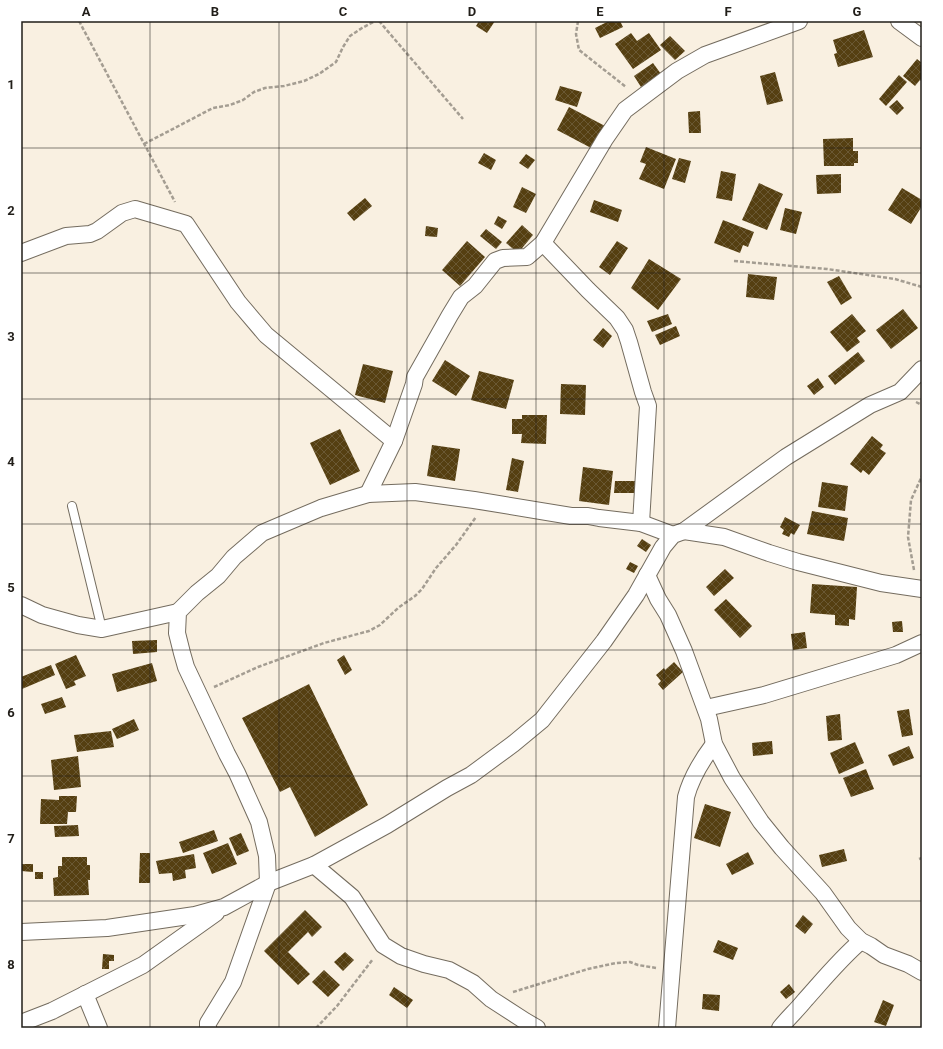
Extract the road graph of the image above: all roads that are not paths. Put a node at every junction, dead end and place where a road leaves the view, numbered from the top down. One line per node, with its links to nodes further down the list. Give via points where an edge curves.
1 (799, 21): 4 (street, via 705,55 677,71 625,110)
2 (899, 21): 3 (street)
3 (922, 38)
4 (543, 243): 7 (street, via 527,257 495,261 475,286 461,297 415,377); 10 (street, via 618,318 625,330 648,406)
5 (21, 253): 7 (street, via 66,236 90,234 122,213 135,209 186,224 238,302 266,334)
6 (922, 369): 11 (street, via 900,392 870,405 786,457)
7 (394, 440): 8 (street)
8 (368, 494): 10 (street, via 416,492 571,516); 15 (street, via 321,508 262,532)
9 (72, 506): 16 (lane)
10 (641, 523): 11 (street)
11 (679, 533): 12 (street, via 663,547); 13 (street, via 724,537 769,553)
12 (647, 575): 18 (street, via 684,651); 20 (street, via 604,641 542,720 471,776)
13 (921, 593)
14 (21, 605): 16 (street, via 42,615)
15 (178, 612): 16 (street); 21 (street, via 177,632 186,667 259,822 267,856)
16 (102, 629)
17 (922, 643): 18 (street, via 888,658 764,695)
18 (706, 708): 19 (street)
19 (714, 744): 24 (street, via 732,778 771,836 823,893); 31 (street, via 689,785 686,797)
20 (314, 865): 21 (street); 30 (street, via 352,897 383,946 402,956 449,970 473,983 491,999)
21 (268, 883): 22 (street); 29 (street, via 232,982)
22 (224, 907): 23 (street, via 195,915 107,928); 26 (street, via 142,965)
23 (21, 932)
24 (860, 941): 25 (street); 32 (street)
25 (922, 972)
26 (85, 994): 27 (street); 28 (street)
27 (21, 1023)
28 (99, 1028)
29 (208, 1028)
30 (537, 1028)
31 (667, 1028)
32 (780, 1028)

